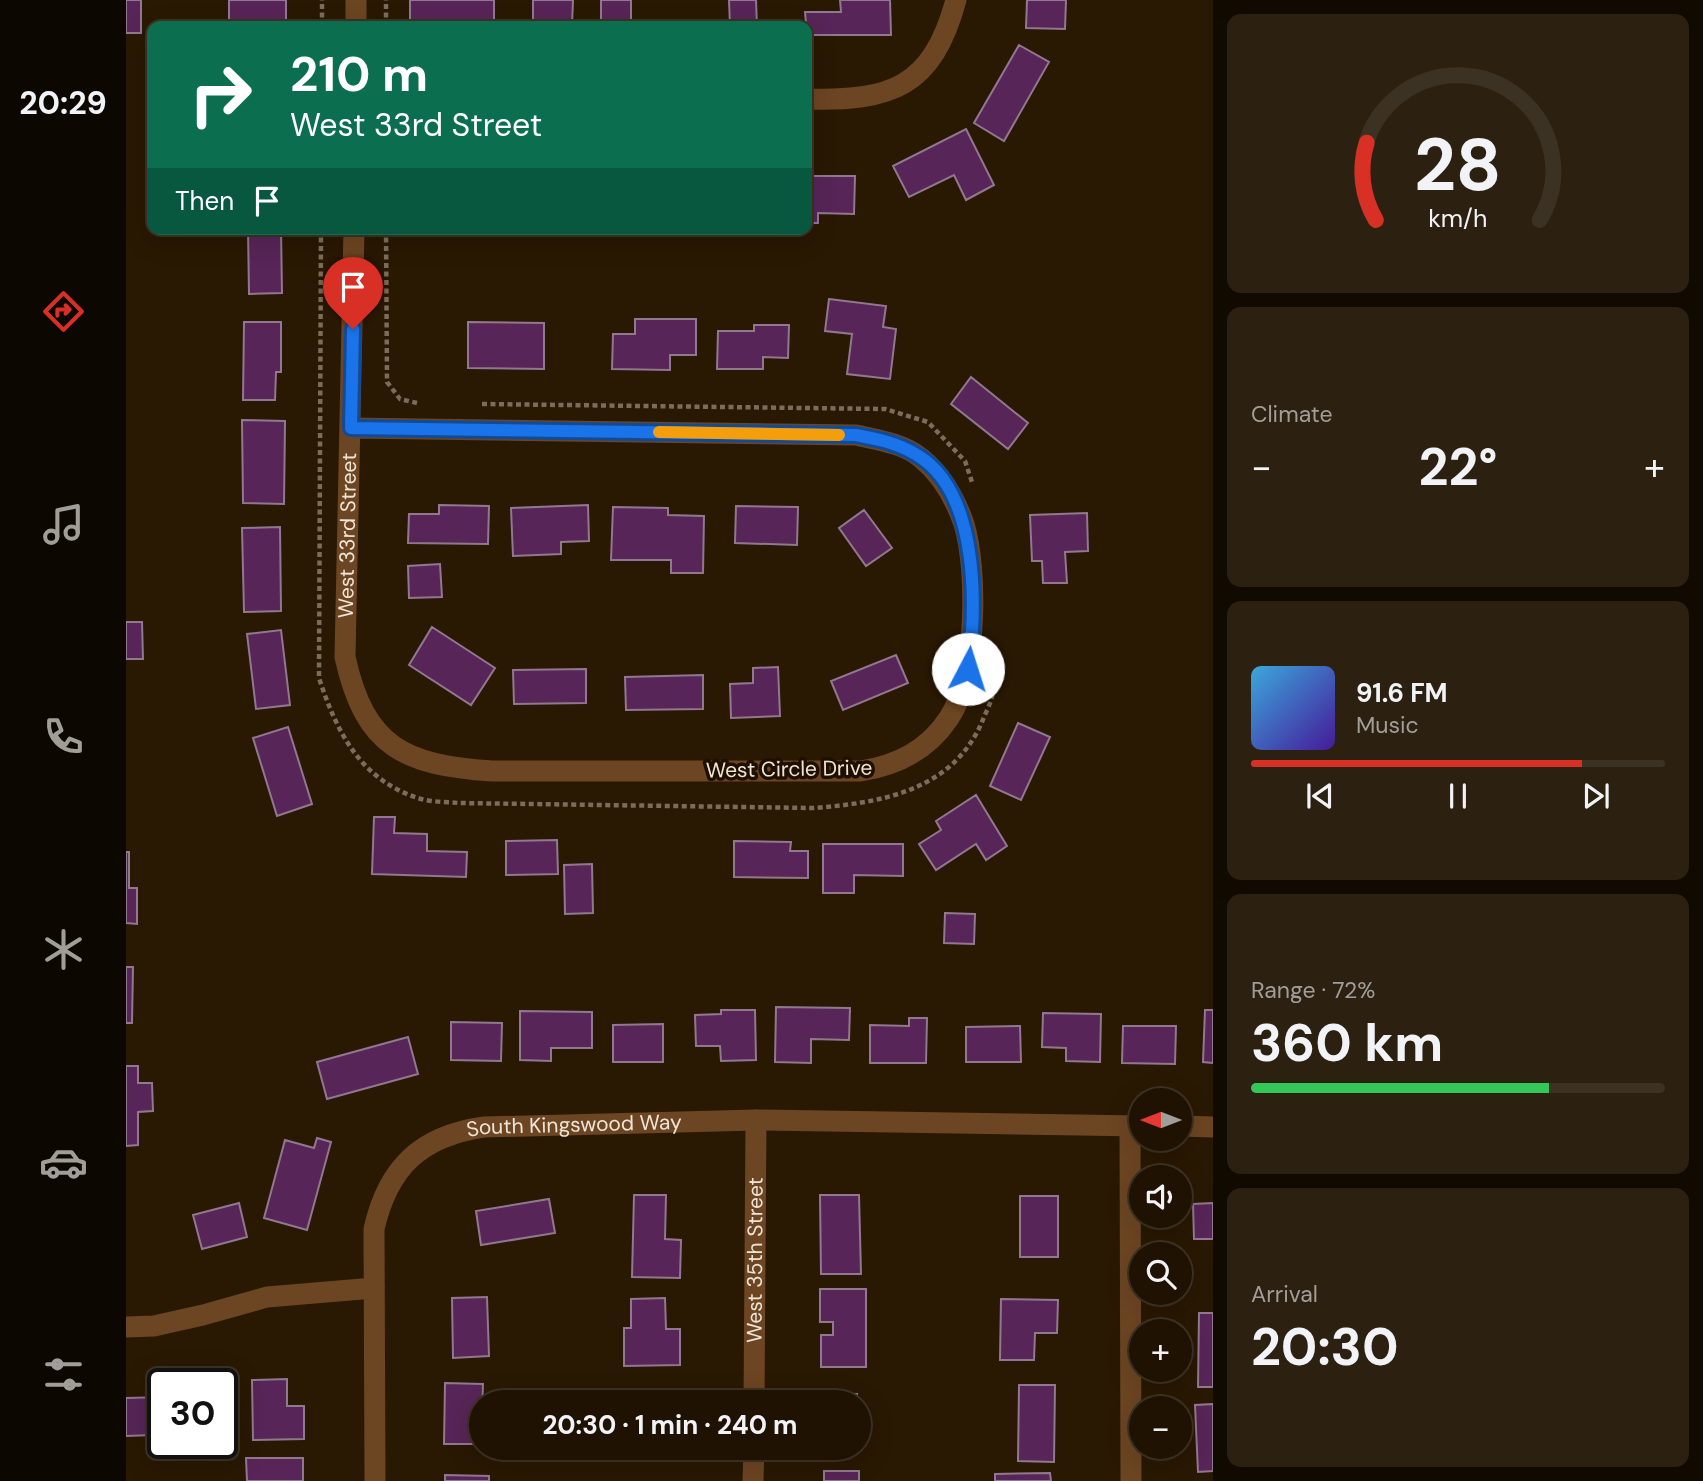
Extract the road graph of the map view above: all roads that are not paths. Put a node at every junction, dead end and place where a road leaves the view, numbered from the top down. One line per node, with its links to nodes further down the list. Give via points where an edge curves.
1 (356, 0): 3 (street)
2 (956, 0): 4 (street, via 948,30 932,55 897,89 863,99)
3 (356, 21)
4 (812, 100)
5 (354, 235): 6 (street, West 33rd Street)
6 (351, 428): 7 (street, West 33rd Street, via 345,657 353,694); 7 (street, West Circle Drive, via 856,435 918,456 946,484 964,525 969,550 971,610 965,685 950,717 934,737 889,766 861,771 454,768 417,760 397,748)
7 (364, 714)
8 (756, 1120): 9 (street, South Kingswood Way); 13 (street, South Kingswood Way, via 484,1127 427,1144 397,1171 379,1206 374,1229); 15 (street, West 35th Street)
9 (1129, 1126)
10 (1192, 1126): 11 (street)
11 (1213, 1127)
12 (1135, 1152): 19 (street)
13 (374, 1289): 14 (street, via 267,1297 154,1326); 17 (street, South Kingswood Way)
14 (126, 1327)
15 (754, 1390)
16 (754, 1460): 18 (street)
17 (375, 1481)
18 (753, 1481)
19 (1131, 1481)

